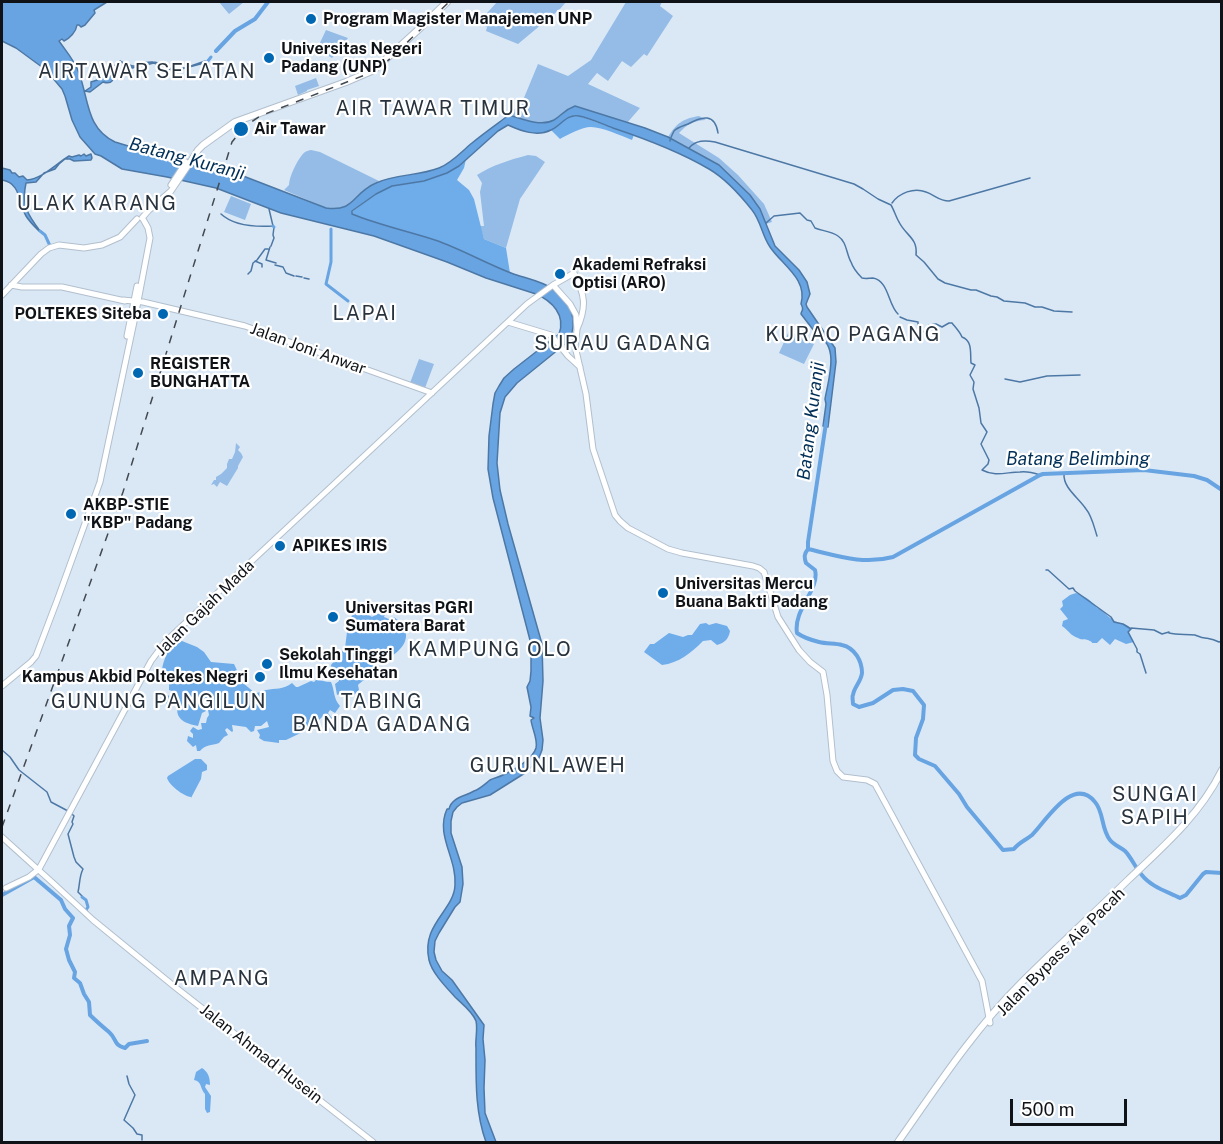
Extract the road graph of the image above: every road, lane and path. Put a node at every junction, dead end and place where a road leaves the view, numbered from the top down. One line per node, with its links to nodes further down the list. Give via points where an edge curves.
1 (445, 2): 2 (highway, via 374,70 231,121 198,146)
2 (188, 163): 3 (main road)
3 (140, 219): 4 (main road, via 115,240 93,247 51,247); 7 (main road, via 146,232 146,246)
4 (14, 282): 6 (main road); 7 (main road, Jalan Joni Anwar, via 22,286 62,286)
5 (552, 286): 8 (main road, Jalan Gajah Mada); 9 (main road, via 570,304); 9 (main road, Jalan Gajah Mada, via 573,273 585,305)
6 (2, 295)
7 (136, 302): 11 (main road, Jalan Joni Anwar, via 244,326); 12 (main road); 12 (main road)
8 (508, 322): 10 (main road, via 549,334); 11 (main road, Jalan Gajah Mada)
9 (578, 323): 10 (main road, via 575,344)
10 (581, 367): 20 (main road, via 594,453 615,515 628,528 668,549 753,566 764,572 778,617 800,650 824,675 836,767 843,777 875,784 982,981)
11 (432, 393): 18 (main road, Jalan Gajah Mada, via 163,644)
12 (113, 414): 13 (main road, via 97,481 36,656)
13 (2, 684)
14 (1221, 770): 17 (highway, via 1190,818)
15 (1221, 777): 17 (highway, via 1189,824)
16 (2, 836): 18 (main road, Jalan Ahmad Husein)
17 (1145, 867): 20 (highway, Jalan Bypass Aie Pacah)
18 (38, 869): 19 (main road); 21 (main road, Jalan Ahmad Husein, via 104,929)
19 (4, 890)
20 (989, 1020): 22 (highway, Jalan Bypass Aie Pacah)
21 (373, 1143)
22 (900, 1143)

